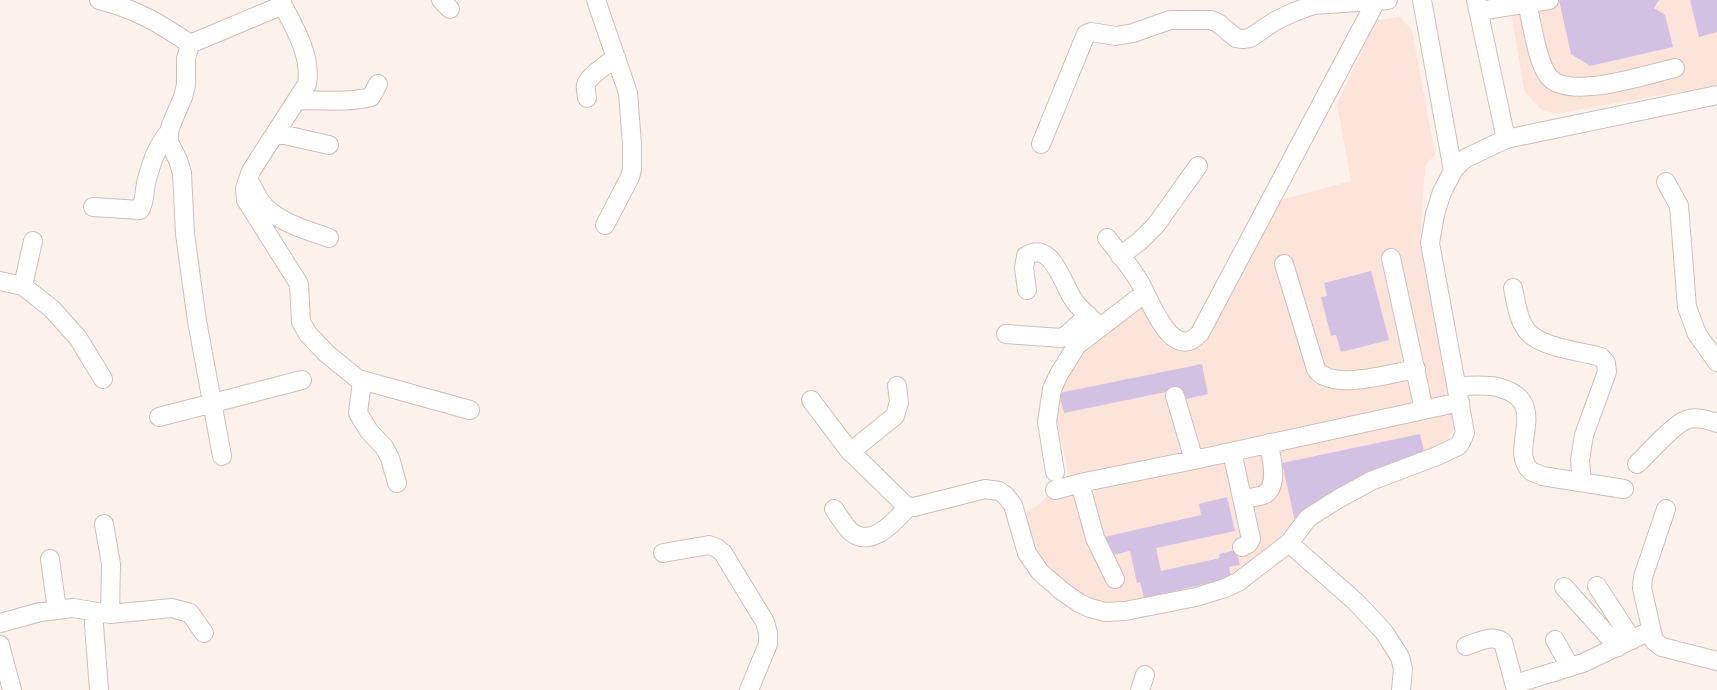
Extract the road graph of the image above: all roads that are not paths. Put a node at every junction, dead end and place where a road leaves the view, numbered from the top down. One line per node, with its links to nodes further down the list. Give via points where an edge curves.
1 (99, 0): 10 (street, via 139,12)
2 (596, 0): 11 (street)
3 (1422, 0): 23 (street)
4 (1549, 0): 8 (street)
5 (1382, 1): 7 (street); 38 (street, via 1200,333 1186,342 1172,337)
6 (281, 2): 10 (street); 16 (street, via 299,39 308,72 306,84)
7 (1312, 2): 21 (street, via 1243,39 1236,38 1210,20 1170,20 1116,36 1086,34)
8 (1527, 4): 9 (street); 12 (street, via 1541,61 1549,77 1561,85 1595,87)
9 (1477, 6): 19 (street)
10 (190, 44): 17 (street, via 186,59 186,85)
11 (616, 57): 15 (street, via 587,82); 27 (street, via 628,93 632,169)
12 (1675, 68)
13 (378, 84): 16 (street, via 371,97 363,99)
14 (1717, 95): 19 (street)
15 (587, 98)
16 (297, 100): 18 (street)
17 (169, 132): 26 (street, via 154,154 140,210); 50 (street, via 169,142 182,174 185,234)
18 (276, 133): 20 (street); 24 (street)
19 (1506, 139): 23 (street, via 1466,158)
20 (329, 144)
21 (1041, 144)
22 (1198, 166): 31 (street, via 1156,225)
23 (1453, 170): 47 (street, via 1435,214 1430,243)
24 (248, 180): 28 (street, via 270,212); 45 (street, via 246,200 300,284 300,322 303,328 327,354)
25 (1666, 182): 41 (street, via 1679,206 1687,307 1697,334)
26 (93, 207)
27 (605, 225)
28 (329, 238)
29 (1107, 238): 31 (street)
30 (33, 240): 35 (street)
31 (1120, 256): 38 (street)
32 (1392, 258): 42 (street)
33 (1284, 264): 42 (street, via 1319,373 1332,380 1351,381)
34 (0, 282): 35 (street)
35 (23, 286): 43 (street, via 52,309 78,338)
36 (1513, 288): 62 (street, via 1528,332 1541,341 1601,357 1606,363 1606,372 1583,441 1580,460)
37 (1027, 290): 39 (street, via 1026,256 1039,252 1054,262 1070,294)
38 (1145, 293): 39 (street)
39 (1094, 321): 40 (street, via 1060,338); 61 (street, via 1052,389 1047,422)
40 (1006, 334)
41 (1717, 362)
42 (1416, 369): 52 (street)
43 (103, 379)
44 (302, 380): 50 (street)
45 (362, 382): 51 (street); 64 (street, via 358,413 384,447)
46 (897, 386): 56 (street, via 899,402 895,416)
47 (1459, 394): 52 (street); 62 (street, via 1496,386 1513,393 1527,410 1524,452 1531,471 1542,476); 72 (street, via 1465,432 1458,446 1372,481 1338,499 1308,518)
48 (1175, 396): 59 (street)
49 (811, 400): 56 (street)
50 (212, 403): 53 (street); 58 (street)
51 (470, 410)
52 (1424, 410): 55 (street)
53 (158, 417)
54 (1717, 423): 60 (street, via 1700,418 1686,420)
55 (1269, 443): 57 (street); 67 (street, via 1271,488 1264,494)
56 (850, 452): 68 (street)
57 (1232, 452): 59 (street); 67 (street)
58 (222, 456)
59 (1194, 460): 63 (street)
60 (1637, 464)
61 (1055, 472)
62 (1582, 482): 65 (street)
63 (1080, 483): 66 (street); 76 (street, via 1095,538)
64 (397, 484)
65 (1624, 489)
66 (1055, 490)
67 (1243, 499): 73 (street, via 1251,539)
68 (908, 507): 69 (street, via 887,529 863,537 849,530); 72 (street, via 985,490 999,491 1013,505 1027,553 1036,567 1079,603 1105,612 1196,597 1225,588 1238,582)
69 (834, 509)
70 (1666, 509): 83 (street, via 1643,577)
71 (104, 524): 80 (street, via 111,564)
72 (1288, 543): 94 (street, via 1356,602 1384,632 1400,657 1403,670)
73 (1242, 547)
74 (663, 553): 93 (street, via 709,545 723,553 765,622 768,633 768,644)
75 (50, 559): 79 (street)
76 (1115, 579)
77 (1564, 586): 85 (street)
78 (1597, 586): 85 (street)
79 (57, 610): 80 (street, via 73,608); 81 (street)
80 (101, 613): 82 (street, via 172,608 190,613); 92 (street)
81 (0, 623)
82 (204, 632)
83 (1650, 632): 85 (street); 88 (street, via 1662,647)
84 (1555, 640): 89 (street)
85 (1625, 643): 89 (street)
86 (0, 646): 91 (street)
87 (1466, 646): 90 (street, via 1492,638 1503,642)
88 (1717, 661)
89 (1570, 667): 90 (street)
90 (1516, 687)
91 (12, 690)
92 (99, 690)
93 (750, 690)
94 (1401, 690)

